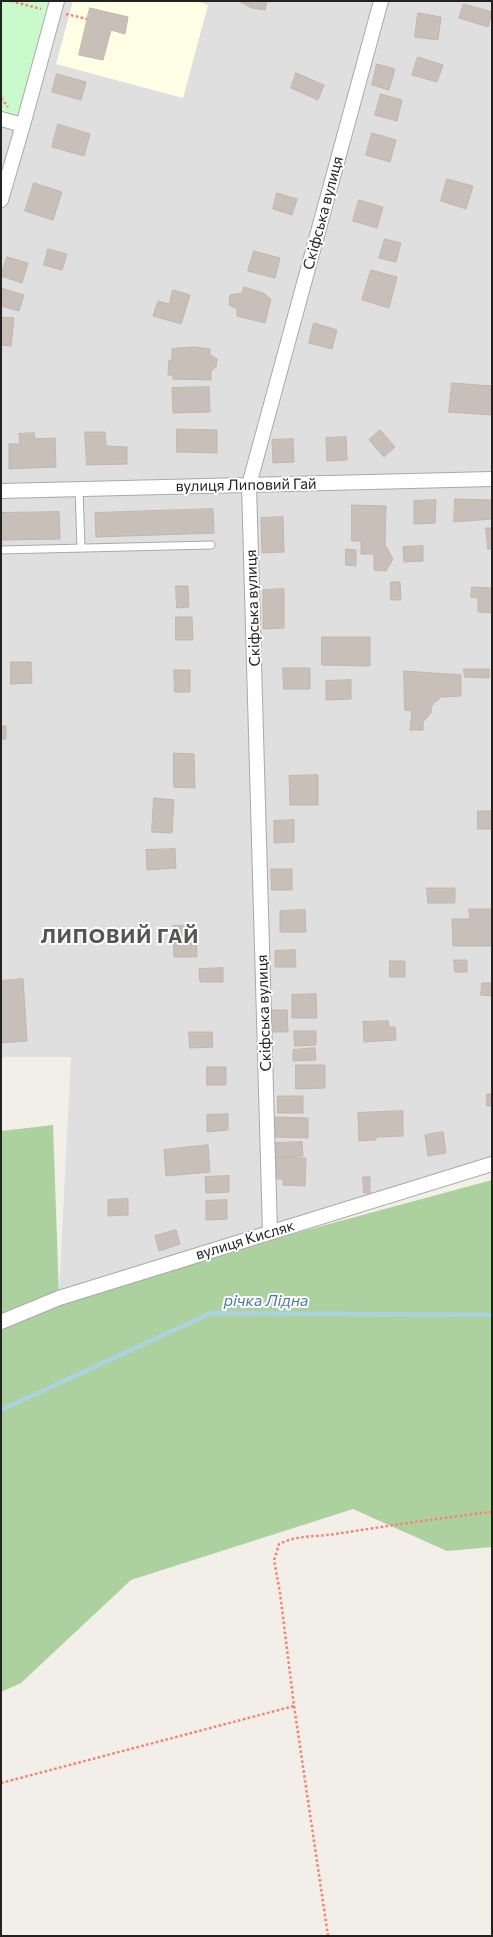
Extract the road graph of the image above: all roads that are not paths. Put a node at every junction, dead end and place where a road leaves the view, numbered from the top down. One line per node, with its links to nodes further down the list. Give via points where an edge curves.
1 (381, 1): 7 (street, Скіфська вулиця)
2 (55, 6): 4 (street)
3 (1, 119): 4 (street)
4 (23, 126): 5 (street)
5 (1, 200)
6 (492, 479): 7 (street, вулиця Липовий Гай)
7 (249, 484): 8 (street, вулиця Липовий Гай); 14 (street, Скіфська вулиця)
8 (79, 489): 9 (street, вулиця Липовий Гай); 11 (lane)
9 (1, 491)
10 (211, 545): 11 (lane)
11 (81, 548): 12 (lane)
12 (1, 550)
13 (492, 1164): 14 (street, вулиця Кисляк)
14 (270, 1232): 15 (street, вулиця Кисляк, via 59,1298)
15 (1, 1322)

